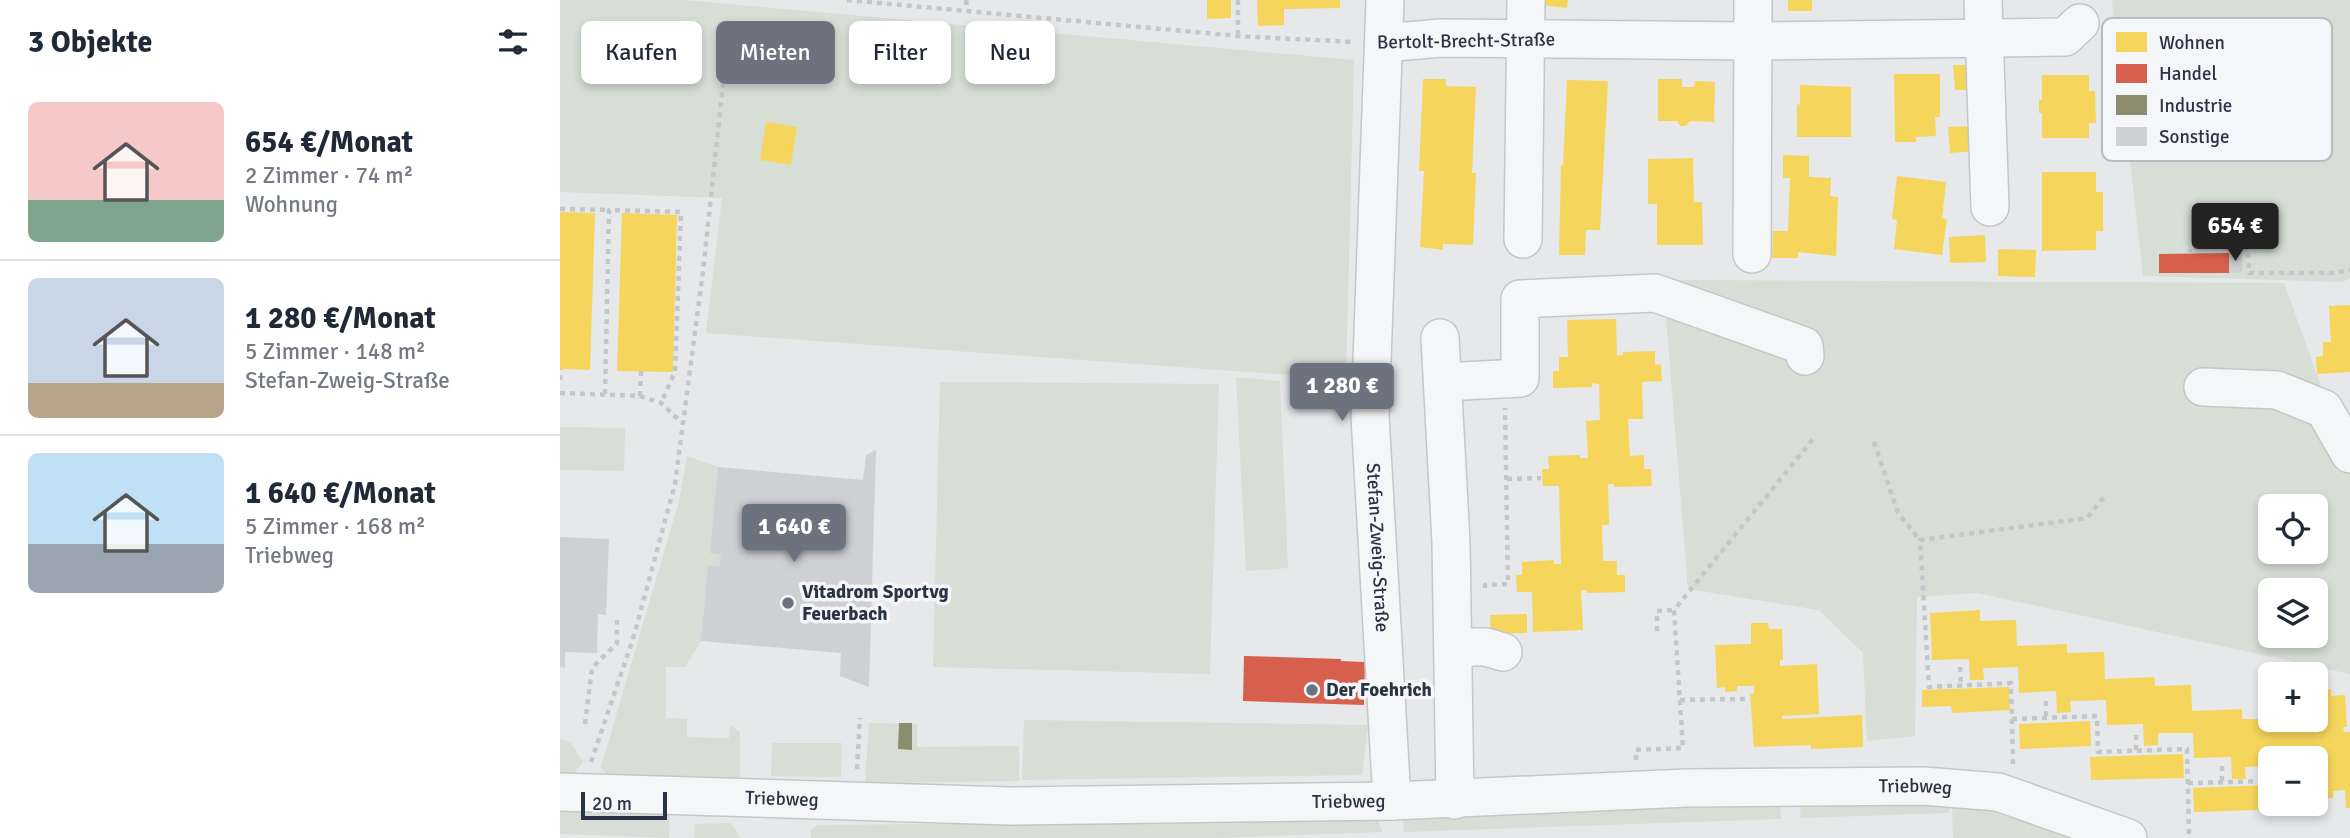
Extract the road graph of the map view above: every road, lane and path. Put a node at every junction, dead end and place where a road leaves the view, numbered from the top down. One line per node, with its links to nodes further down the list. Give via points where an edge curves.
1 (848, 0): 8 (path, Bertolt-Brecht-Straße)
2 (966, 0): 8 (path)
3 (1238, 0): 11 (path)
4 (1385, 0): 15 (street, Stefan-Zweig-Straße)
5 (1525, 0): 12 (street)
6 (1753, 0): 14 (street)
7 (1983, 0): 13 (street)
8 (967, 10): 11 (path, Bertolt-Brecht-Straße)
9 (730, 19): 35 (path)
10 (2080, 23): 13 (street, Bertolt-Brecht-Straße, via 2065,37)
11 (1238, 36): 15 (path, Bertolt-Brecht-Straße)
12 (1525, 38): 14 (street, Bertolt-Brecht-Straße); 15 (street, Bertolt-Brecht-Straße, via 1441,37); 19 (street)
13 (1985, 38): 14 (street, Bertolt-Brecht-Straße); 16 (street)
14 (1753, 41): 20 (street)
15 (1384, 44): 69 (street, Stefan-Zweig-Straße, via 1370,416)
16 (1990, 206)
17 (564, 210): 18 (path)
18 (609, 210): 32 (path); 34 (path, via 681,212 675,372)
19 (1523, 239)
20 (1752, 254)
21 (2190, 254): 22 (path, via 2190,247 2248,248 2249,273)
22 (2350, 270)
23 (1440, 338): 29 (street)
24 (1805, 356): 27 (street, via 1804,346 1655,293 1520,299 1520,378)
25 (561, 369): 28 (path)
26 (641, 371): 33 (path)
27 (1505, 378): 29 (street); 40 (path)
28 (560, 380)
29 (1443, 382): 47 (street)
30 (2203, 387): 38 (street, via 2277,390 2325,410)
31 (560, 393): 32 (path)
32 (605, 394): 33 (path)
33 (640, 396): 34 (path)
34 (661, 402): 35 (path)
35 (682, 423): 66 (path, via 675,484 634,639 603,725)
36 (1813, 439): 44 (path)
37 (1874, 442): 42 (path, via 1898,513)
38 (2350, 454)
39 (1541, 478): 40 (path)
40 (1507, 479): 43 (path, via 1511,584 1485,585)
41 (2106, 495): 42 (path, via 2087,518)
42 (1920, 540): 50 (path, via 1929,687)
43 (1485, 597)
44 (1674, 610): 46 (path, via 1657,611); 52 (path)
45 (617, 620): 57 (path, via 617,643 592,668)
46 (1657, 631)
47 (1454, 647): 48 (street); 67 (street)
48 (1503, 652)
49 (1960, 667): 50 (path)
50 (1961, 685): 56 (path, via 2011,683)
51 (1746, 699): 52 (path)
52 (1680, 700): 60 (path, via 1683,748)
53 (2046, 701): 54 (path)
54 (2046, 717): 56 (path); 61 (path, via 2097,716 2098,752)
55 (860, 719): 68 (path)
56 (2012, 719): 59 (path)
57 (585, 724)
58 (2136, 735): 61 (path)
59 (2013, 746)
60 (1636, 750)
61 (2136, 751): 65 (path, via 2187,749)
62 (2222, 766): 64 (path)
63 (2258, 781): 64 (path)
64 (2222, 782): 65 (path)
65 (2188, 783): 71 (path)
66 (571, 792): 68 (street, Triebweg)
67 (1455, 800): 69 (street, Triebweg); 70 (street, Triebweg, via 1687,789 1923,786 1998,792)
68 (856, 801): 69 (street, Triebweg, via 1009,807)
69 (1392, 801)
70 (2128, 838)
71 (2189, 838)

